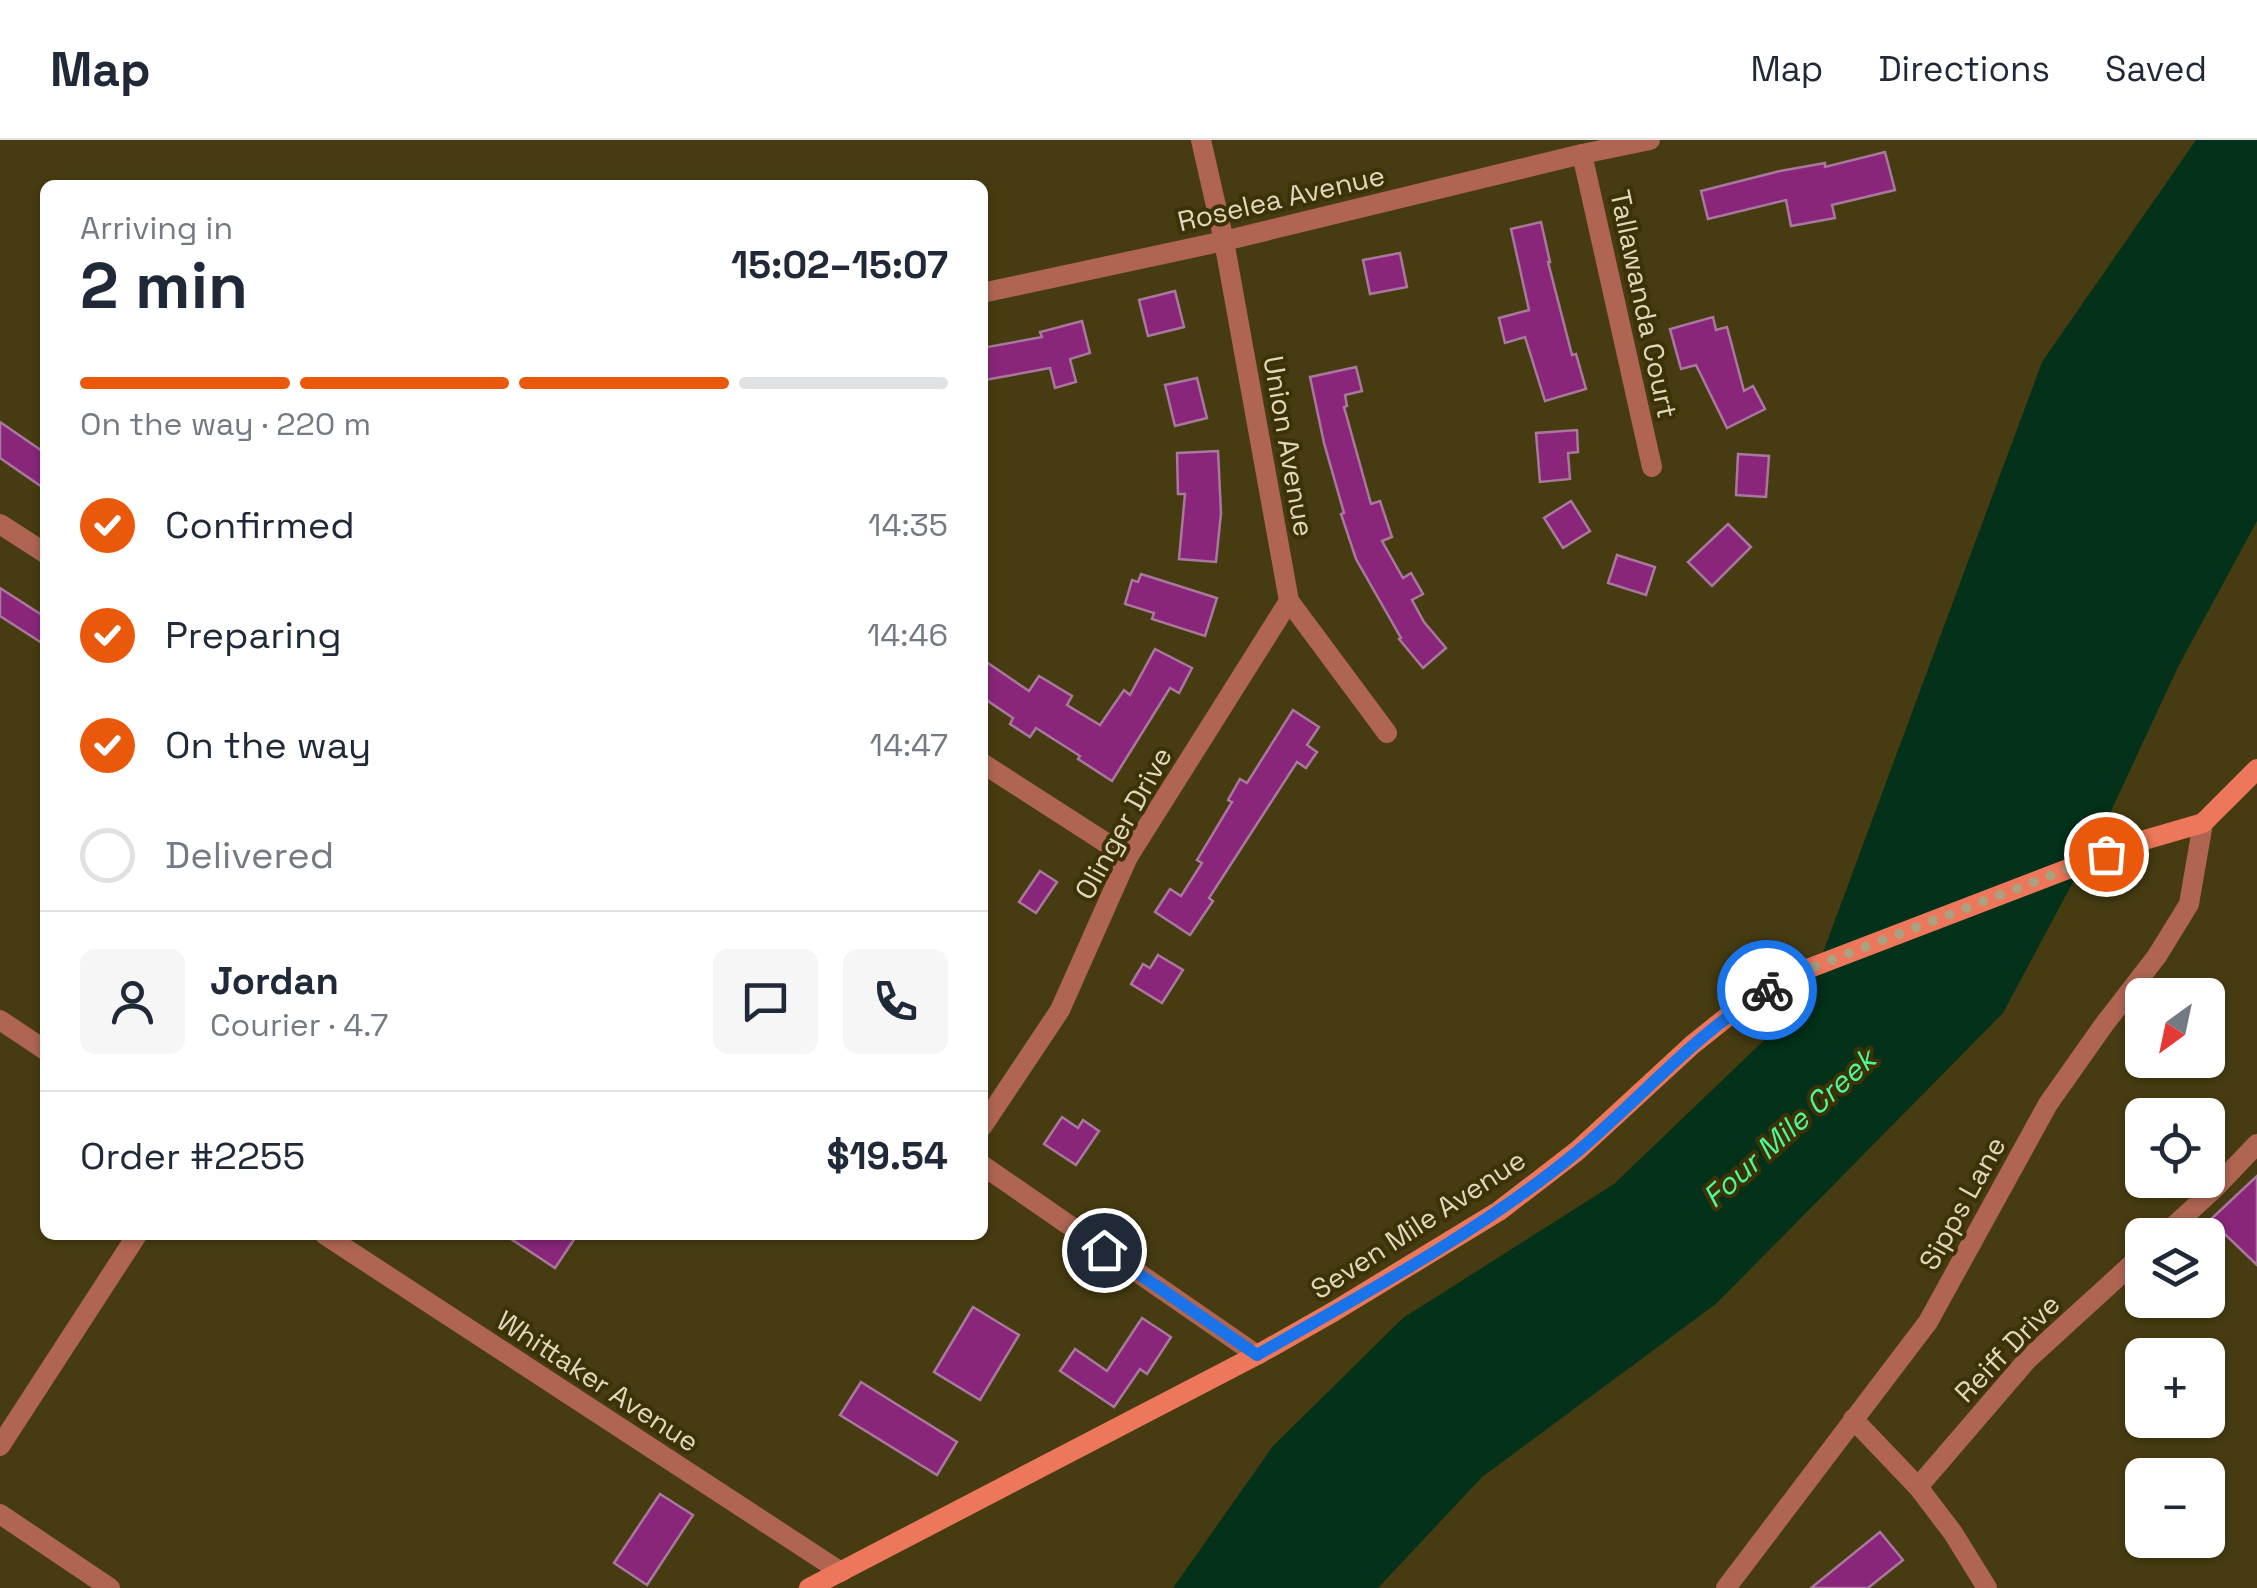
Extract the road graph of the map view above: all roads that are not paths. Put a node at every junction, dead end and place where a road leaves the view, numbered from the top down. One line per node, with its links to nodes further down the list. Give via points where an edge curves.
1 (1201, 140): 4 (street, Union Avenue)
2 (1650, 140): 3 (street, Roselea Avenue)
3 (1582, 154): 4 (street, Roselea Avenue); 6 (street, Tallawanda Court)
4 (1224, 241): 5 (street, Roselea Avenue); 9 (street, Union Avenue)
5 (988, 292)
6 (1652, 467)
7 (0, 524): 8 (street)
8 (40, 550)
9 (1289, 601): 10 (street, Union Avenue); 14 (street, Olinger Drive)
10 (1387, 733)
11 (988, 766): 14 (street)
12 (2257, 770): 13 (main road)
13 (2203, 823): 24 (main road, Seven Mile Avenue, via 1790,976 1692,1045 1577,1152 1499,1211); 25 (street, Sipps Lane, via 2189,904 2048,1104 1928,1322)
14 (1128, 858): 17 (street, Olinger Drive, via 1060,1010)
15 (0, 1020): 16 (street)
16 (40, 1047)
17 (988, 1118)
18 (2257, 1144): 20 (street)
19 (988, 1169): 24 (street)
20 (2183, 1218)
21 (134, 1240): 26 (street)
22 (333, 1240): 29 (street, Whittaker Avenue)
23 (2125, 1271): 27 (street, Reiff Drive, via 2028,1359)
24 (1257, 1355): 29 (main road, Seven Mile Avenue)
25 (1853, 1419): 27 (street); 32 (street, Sipps Lane)
26 (0, 1446)
27 (1918, 1487): 33 (street)
28 (0, 1514): 30 (street)
29 (841, 1572): 31 (main road, Seven Mile Avenue)
30 (110, 1588)
31 (809, 1588)
32 (1726, 1588)
33 (1987, 1588)

